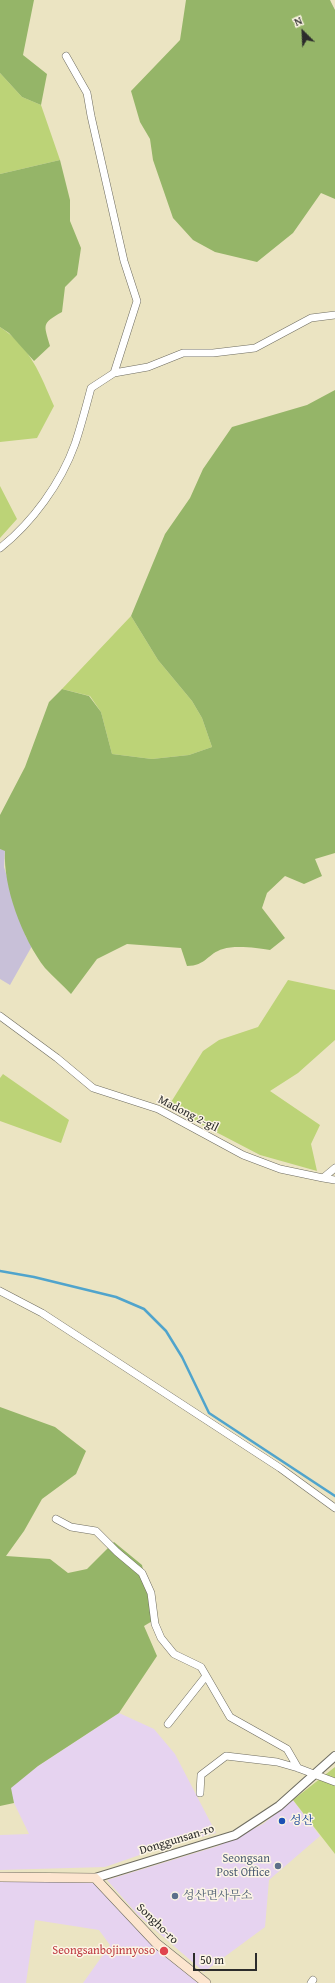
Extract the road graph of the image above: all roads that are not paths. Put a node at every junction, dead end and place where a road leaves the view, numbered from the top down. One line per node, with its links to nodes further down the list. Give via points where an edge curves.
1 (66, 56): 3 (street, via 87,93 124,262 137,301)
2 (335, 315): 3 (street, via 311,318 255,348 213,353 184,353 148,367)
3 (114, 373): 4 (street, via 91,388 74,445 62,474 16,535)
4 (0, 548)
5 (0, 1016): 7 (street, Madong 2-gil, via 93,1088 158,1108 243,1155 280,1169)
6 (335, 1168): 7 (street)
7 (323, 1178): 8 (street, Madong 2-gil)
8 (335, 1180)
9 (0, 1291): 10 (street, via 42,1313 280,1468)
10 (335, 1508)
11 (56, 1519): 12 (street, via 71,1527 96,1531 142,1573 150,1593 155,1624 162,1638 174,1654 201,1667)
12 (206, 1676): 13 (street); 15 (street, via 230,1717 287,1749)
13 (168, 1724)
14 (335, 1756): 16 (street, Donggunsan-ro)
15 (298, 1768): 16 (street); 18 (street, via 277,1762 226,1756 201,1775)
16 (312, 1774): 17 (street); 20 (street, Donggunsan-ro, via 279,1806 235,1835)
17 (335, 1782)
18 (200, 1793)
19 (0, 1877): 20 (main road, Donggunsan-ro)
20 (95, 1878): 21 (main road, Songho-ro, via 156,1943)
21 (206, 1983)

